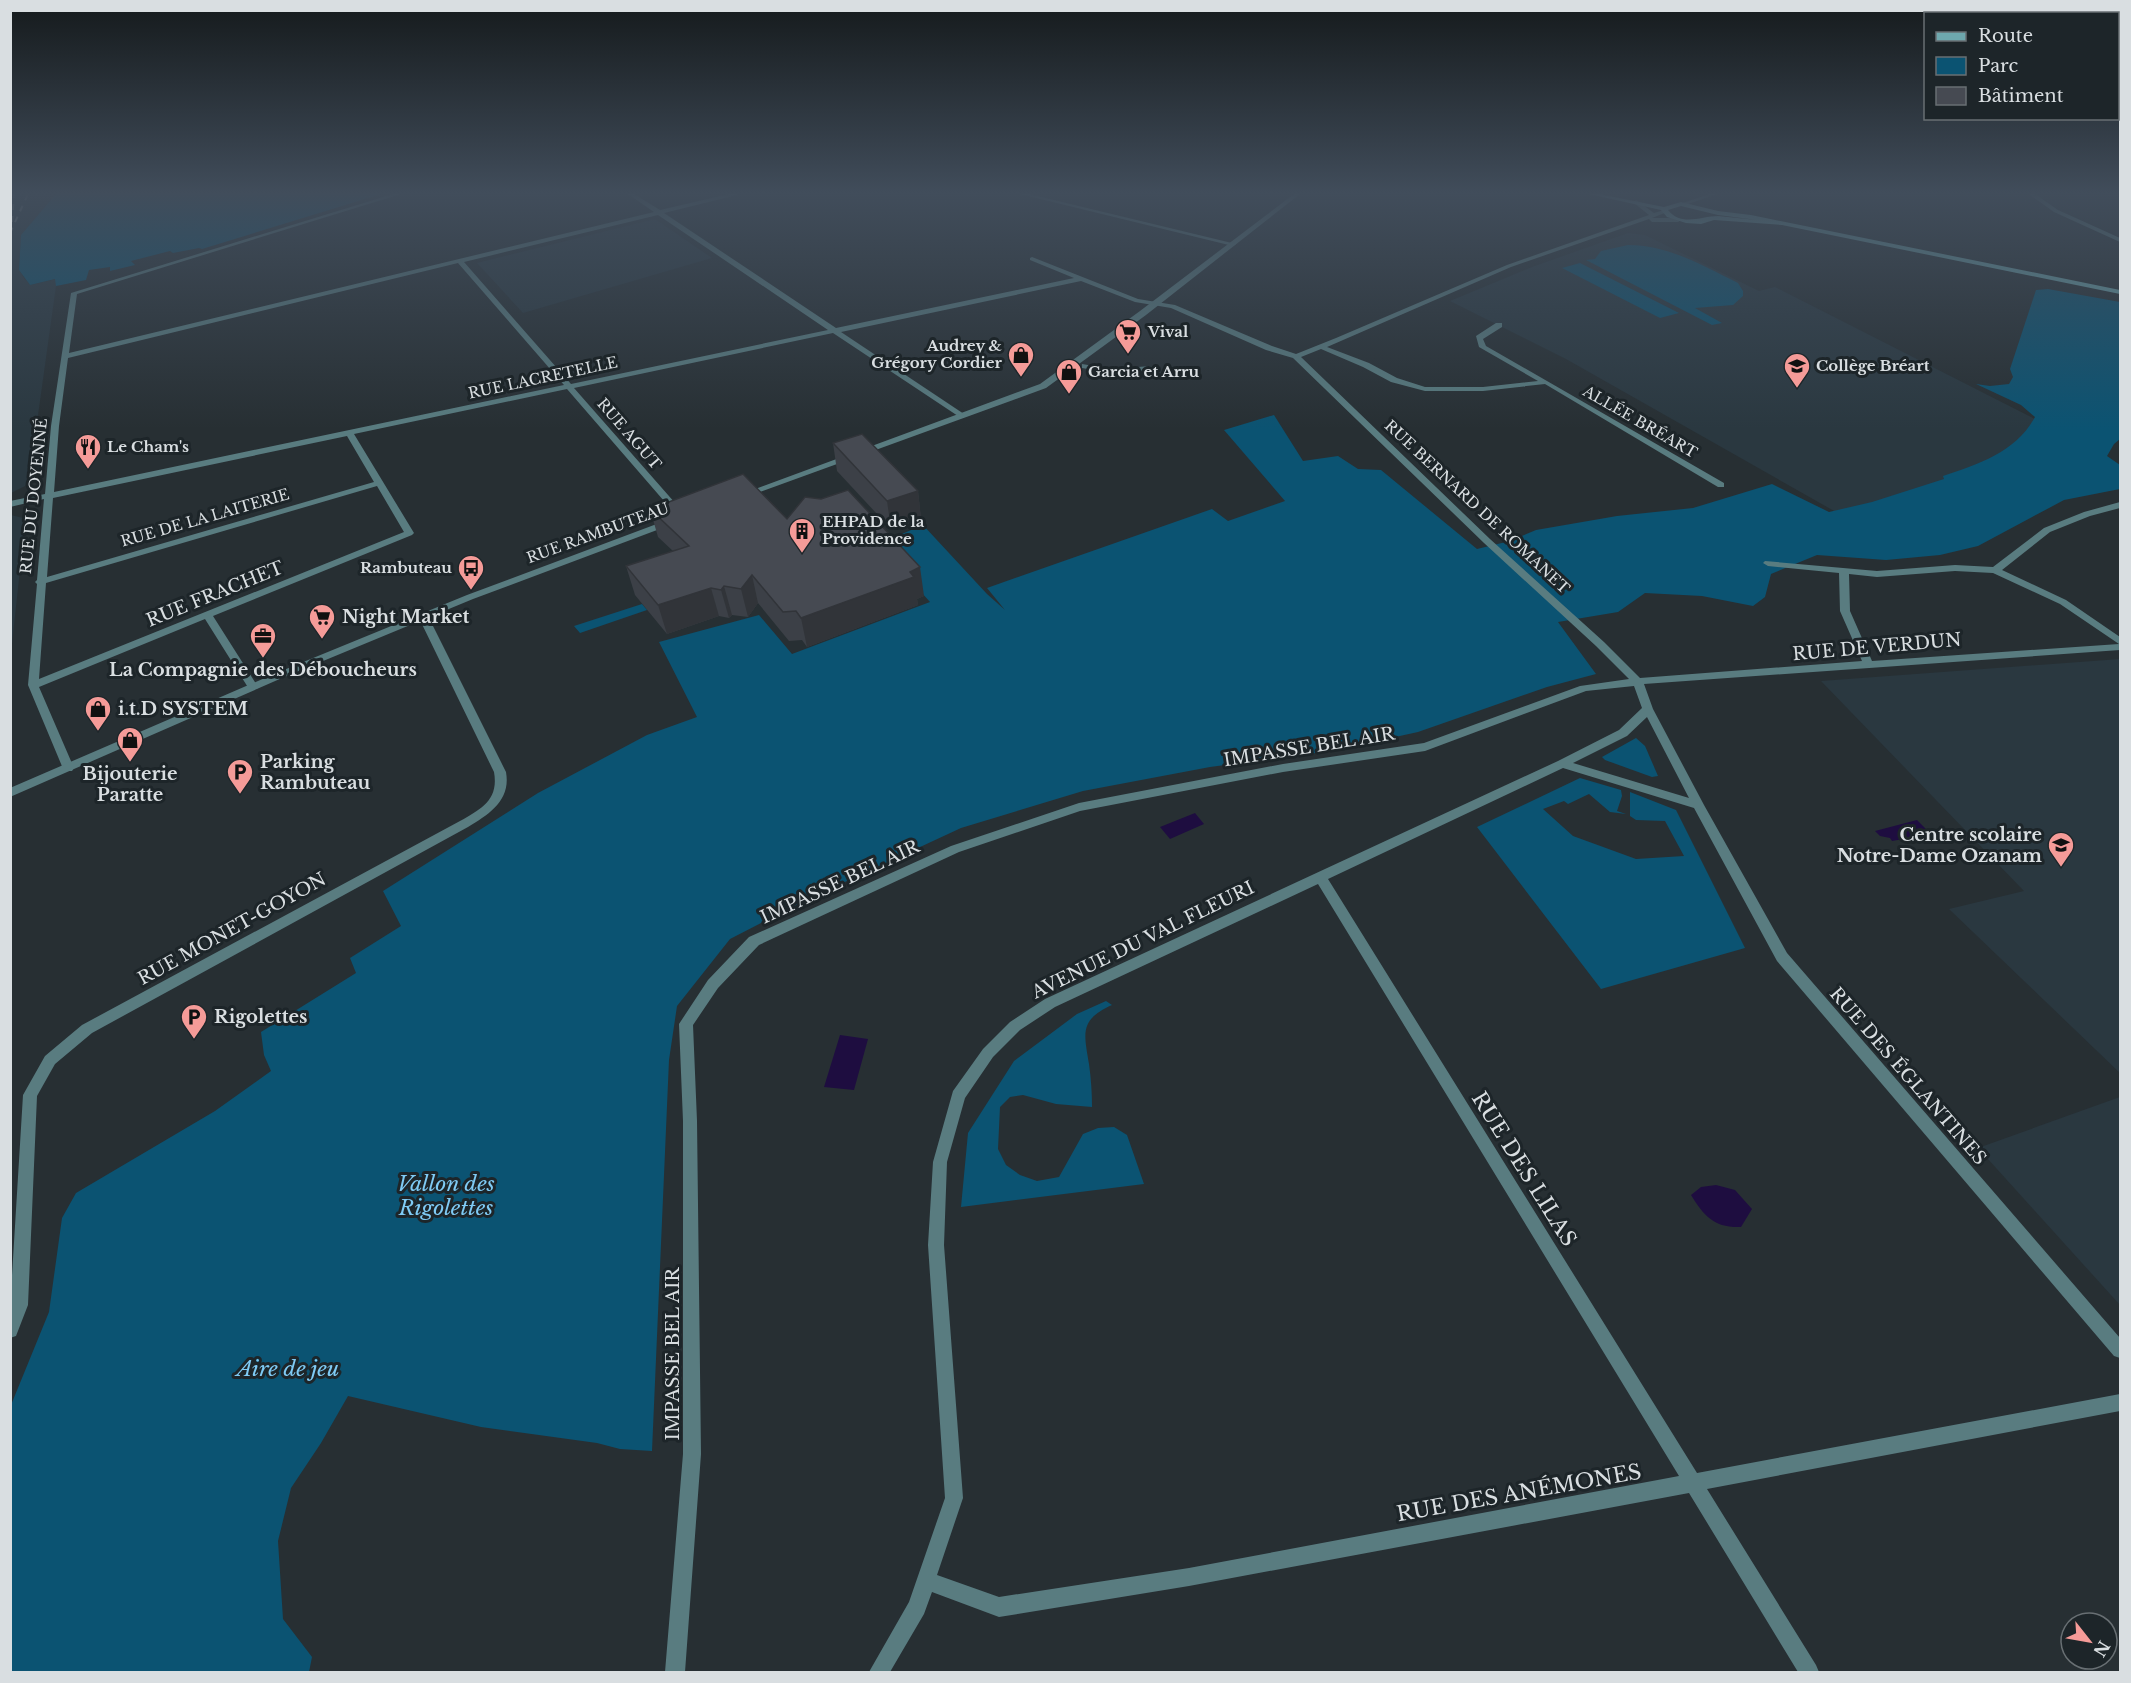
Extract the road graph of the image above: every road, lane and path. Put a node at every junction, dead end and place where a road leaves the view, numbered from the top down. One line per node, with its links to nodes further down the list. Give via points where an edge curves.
1 (141, 273): 15 (street, RUE DU DOYENNÉ, via 74,293)
2 (412, 273): 15 (street)
3 (470, 273): 20 (street, RUE AGUT)
4 (748, 273): 13 (street)
5 (1066, 273): 9 (street)
6 (1196, 273): 11 (street)
7 (1494, 273): 14 (street)
8 (2023, 273): 10 (main road)
9 (1082, 279): 11 (street, via 1137,301); 13 (street, RUE LACRETELLE)
10 (2121, 292)
11 (1156, 303): 16 (street, via 1173,306); 21 (street, via 1043,386)
12 (1499, 325): 19 (street, ALLÉE BRÉART, via 1479,338 1483,348)
13 (834, 330): 20 (street, RUE LACRETELLE); 21 (street)
14 (1321, 347): 16 (street); 19 (street, via 1394,380 1425,389 1483,389)
15 (67, 356): 25 (street, RUE DU DOYENNÉ)
16 (1296, 356): 39 (street, RUE BERNARD DE ROMANET)
17 (1085, 366): 18 (street, via 1112,371)
18 (1151, 368)
19 (1546, 381): 24 (street, ALLÉE BRÉART)
20 (569, 386): 22 (street, RUE LACRETELLE); 29 (street, RUE AGUT)
21 (961, 416): 26 (street)
22 (349, 433): 23 (street); 25 (street, RUE LACRETELLE)
23 (379, 483): 33 (street, RUE DE LA LAITERIE); 34 (street, RUE FRACHET, via 410,533)
24 (1721, 485)
25 (48, 496): 27 (street, RUE LACRETELLE); 33 (street, RUE DU DOYENNÉ)
26 (731, 500)
27 (10, 504)
28 (2121, 505): 32 (street, via 2046,530)
29 (687, 516): 35 (street, RUE RAMBUTEAU)
30 (1768, 562): 31 (street)
31 (1844, 570): 32 (street, via 1877,574 1955,568); 38 (street, via 1845,611)
32 (1995, 570): 36 (street, via 2063,602)
33 (40, 582): 40 (street, RUE DU DOYENNÉ)
34 (208, 615): 40 (street, RUE FRACHET); 41 (street)
35 (423, 616): 41 (street, RUE RAMBUTEAU); 48 (street, RUE MONET-GOYON, via 500,772 504,784 500,797 482,814 87,1029 50,1060 30,1095 20,1305)
36 (2121, 641)
37 (2121, 646): 38 (street, RUE DE VERDUN)
38 (1869, 665): 39 (street, RUE DE VERDUN)
39 (1637, 681): 42 (street); 53 (street, IMPASSE BEL AIR, via 1578,690 1425,747 1283,768 1079,807 955,849 754,941 713,984 686,1024 692,1454)
40 (33, 685): 44 (street, RUE DU DOYENNÉ)
41 (253, 687): 44 (street, RUE RAMBUTEAU)
42 (1648, 709): 43 (street, AVENUE DU VAL FLEURI, via 1623,733); 46 (street, RUE DES ÉGLANTINES)
43 (1562, 764): 46 (street); 47 (street, AVENUE DU VAL FLEURI)
44 (68, 768): 45 (street, RUE RAMBUTEAU)
45 (10, 793)
46 (1698, 805): 49 (street, RUE DES ÉGLANTINES, via 1782,957)
47 (1320, 877): 51 (street, RUE DES LILAS); 52 (street, AVENUE DU VAL FLEURI, via 1050,1003 1015,1026 988,1053 958,1096 940,1162 936,1245 954,1498)
48 (10, 1330)
49 (2121, 1350)
50 (2121, 1403): 51 (street, RUE DES ANÉMONES)
51 (1694, 1484): 52 (street, RUE DES ANÉMONES, via 999,1607); 55 (street, RUE DES LILAS)
52 (928, 1581): 54 (street, AVENUE DU VAL FLEURI)
53 (675, 1672)
54 (879, 1672)
55 (1809, 1672)

